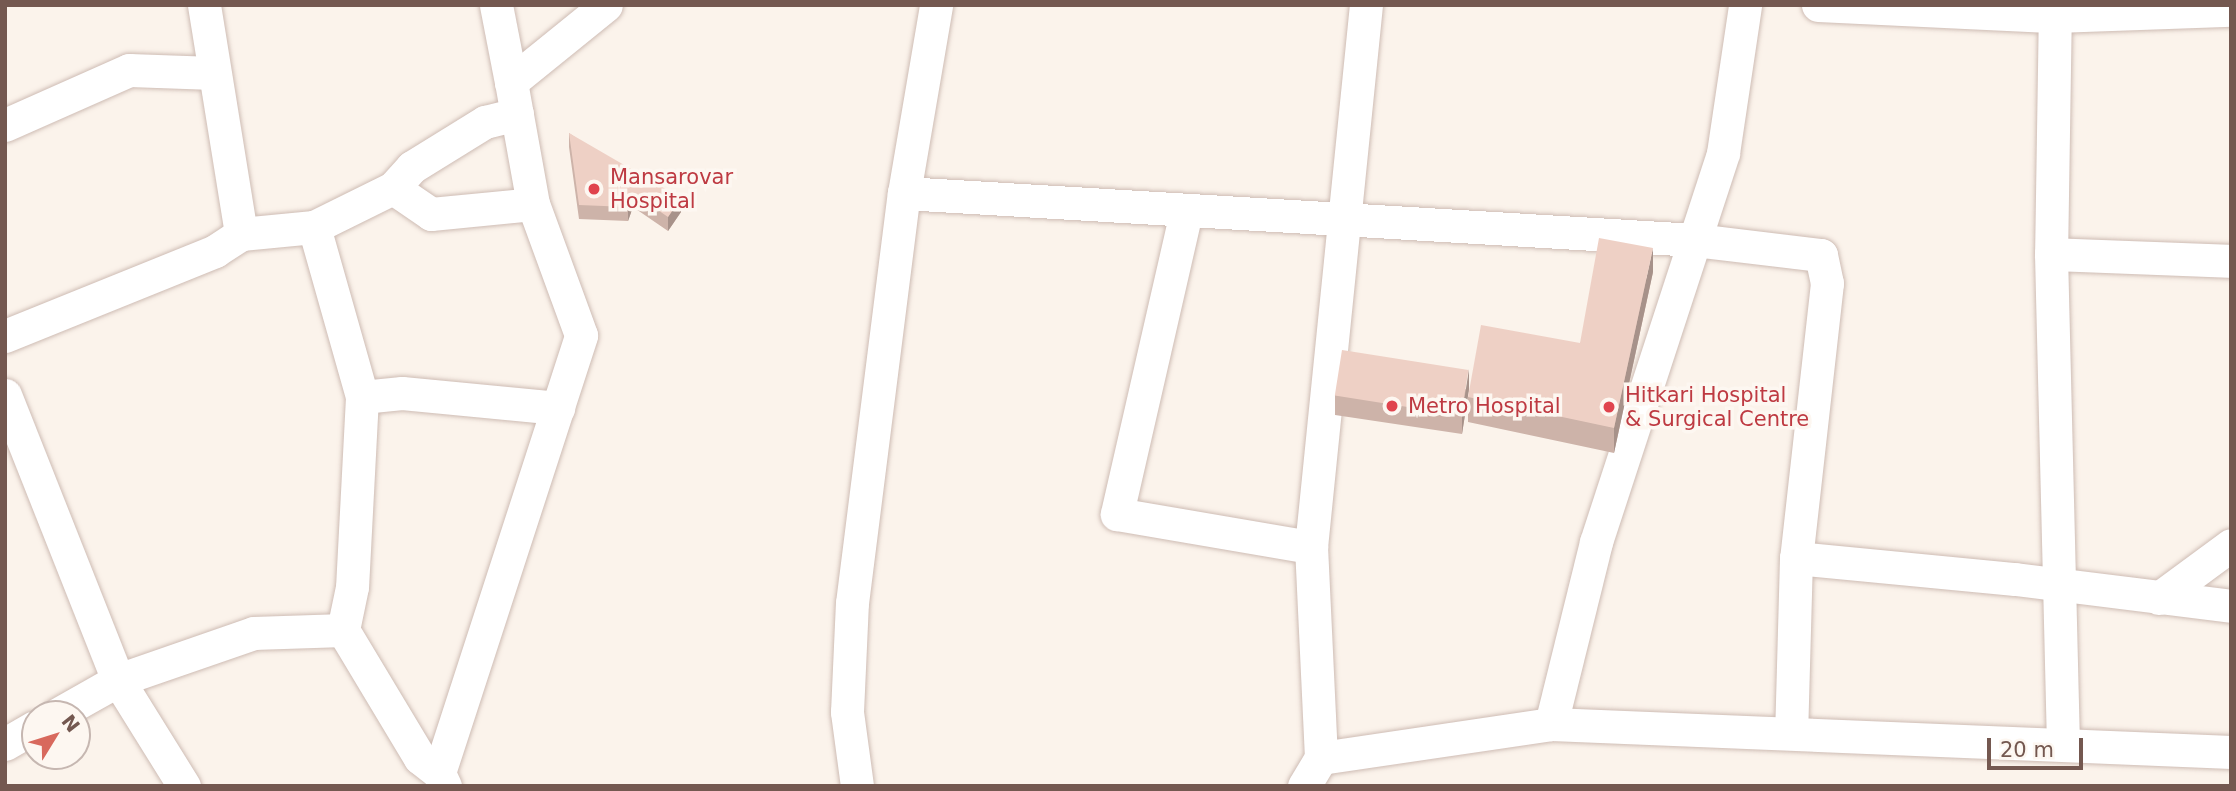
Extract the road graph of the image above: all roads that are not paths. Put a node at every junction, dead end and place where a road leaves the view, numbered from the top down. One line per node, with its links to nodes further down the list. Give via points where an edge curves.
1 (204, 5): 10 (street)
2 (496, 5): 11 (street)
3 (606, 5): 11 (street)
4 (936, 5): 14 (street)
5 (1366, 5): 17 (street)
6 (1745, 5): 20 (street, via 1723,153)
7 (1818, 5): 8 (street)
8 (2055, 10): 9 (street); 21 (street)
9 (2231, 10)
10 (214, 73): 12 (street, via 129,70); 19 (street)
11 (514, 98): 13 (street, via 485,122 412,167); 15 (street)
12 (5, 125)
13 (393, 188): 15 (street, via 431,214); 18 (street)
14 (904, 193): 16 (street); 45 (street, via 852,603 847,712)
15 (533, 204): 26 (street, via 581,335)
16 (1186, 212): 17 (street); 28 (street, via 1117,514)
17 (1346, 222): 20 (street); 28 (street)
18 (314, 227): 19 (street); 25 (street)
19 (241, 234): 23 (street, via 215,251)
20 (1695, 240): 29 (street, via 1821,255 1827,283); 36 (street, via 1596,542)
21 (2051, 254): 22 (street); 30 (street)
22 (2231, 261)
23 (5, 336)
24 (5, 395): 34 (street)
25 (362, 397): 26 (street, via 402,393); 33 (street, via 352,587)
26 (558, 408): 43 (street)
27 (2231, 544): 31 (street)
28 (1311, 547): 42 (street)
29 (1796, 558): 30 (street); 37 (street)
30 (2060, 586): 31 (street); 40 (street)
31 (2159, 598): 32 (street)
32 (2231, 606)
33 (343, 630): 34 (street, via 254,633); 43 (street, via 420,758)
34 (118, 680): 35 (street); 44 (street)
35 (83, 700)
36 (1551, 723): 37 (street); 42 (street)
37 (1791, 733): 40 (street)
38 (21, 735): 39 (street)
39 (5, 744)
40 (2063, 744): 41 (street)
41 (2231, 752)
42 (1313, 772)
43 (442, 779)
44 (184, 786)
45 (857, 786)

